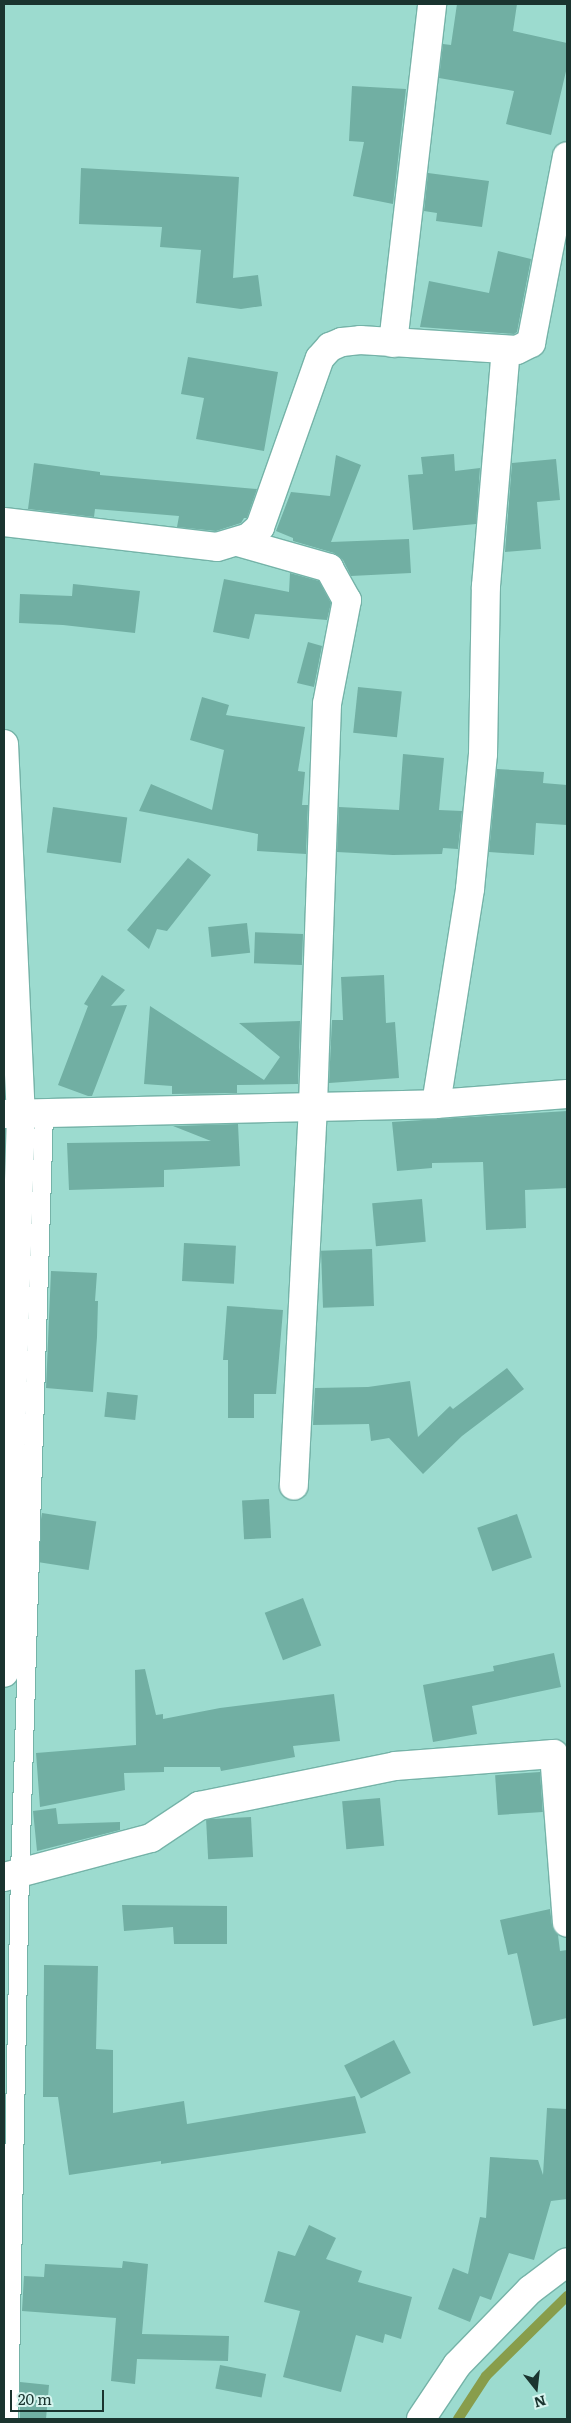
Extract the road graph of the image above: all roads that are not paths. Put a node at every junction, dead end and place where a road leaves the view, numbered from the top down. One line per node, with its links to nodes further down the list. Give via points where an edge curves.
1 (432, 4): 4 (street)
2 (567, 156): 3 (street)
3 (563, 203): 5 (street, via 532,343 517,350)
4 (394, 342): 5 (street); 7 (street, via 342,342 330,347 320,358 260,527)
5 (506, 350): 10 (street, via 486,586 483,754 470,889)
6 (4, 522): 7 (street, via 217,547)
7 (238, 542): 11 (street, via 328,568 347,600 327,704)
8 (4, 744): 12 (street)
9 (567, 1094): 10 (street)
10 (436, 1104): 11 (street)
11 (313, 1106): 12 (street); 13 (street)
12 (23, 1114): 14 (street); 15 (lane)
13 (294, 1486)
14 (4, 1673)
15 (12, 1875): 16 (street, via 151,1838 200,1806 395,1766 554,1754); 18 (lane)
16 (567, 1923)
17 (567, 2262): 19 (street, via 530,2290 457,2365)
18 (9, 2419)
19 (421, 2419)

